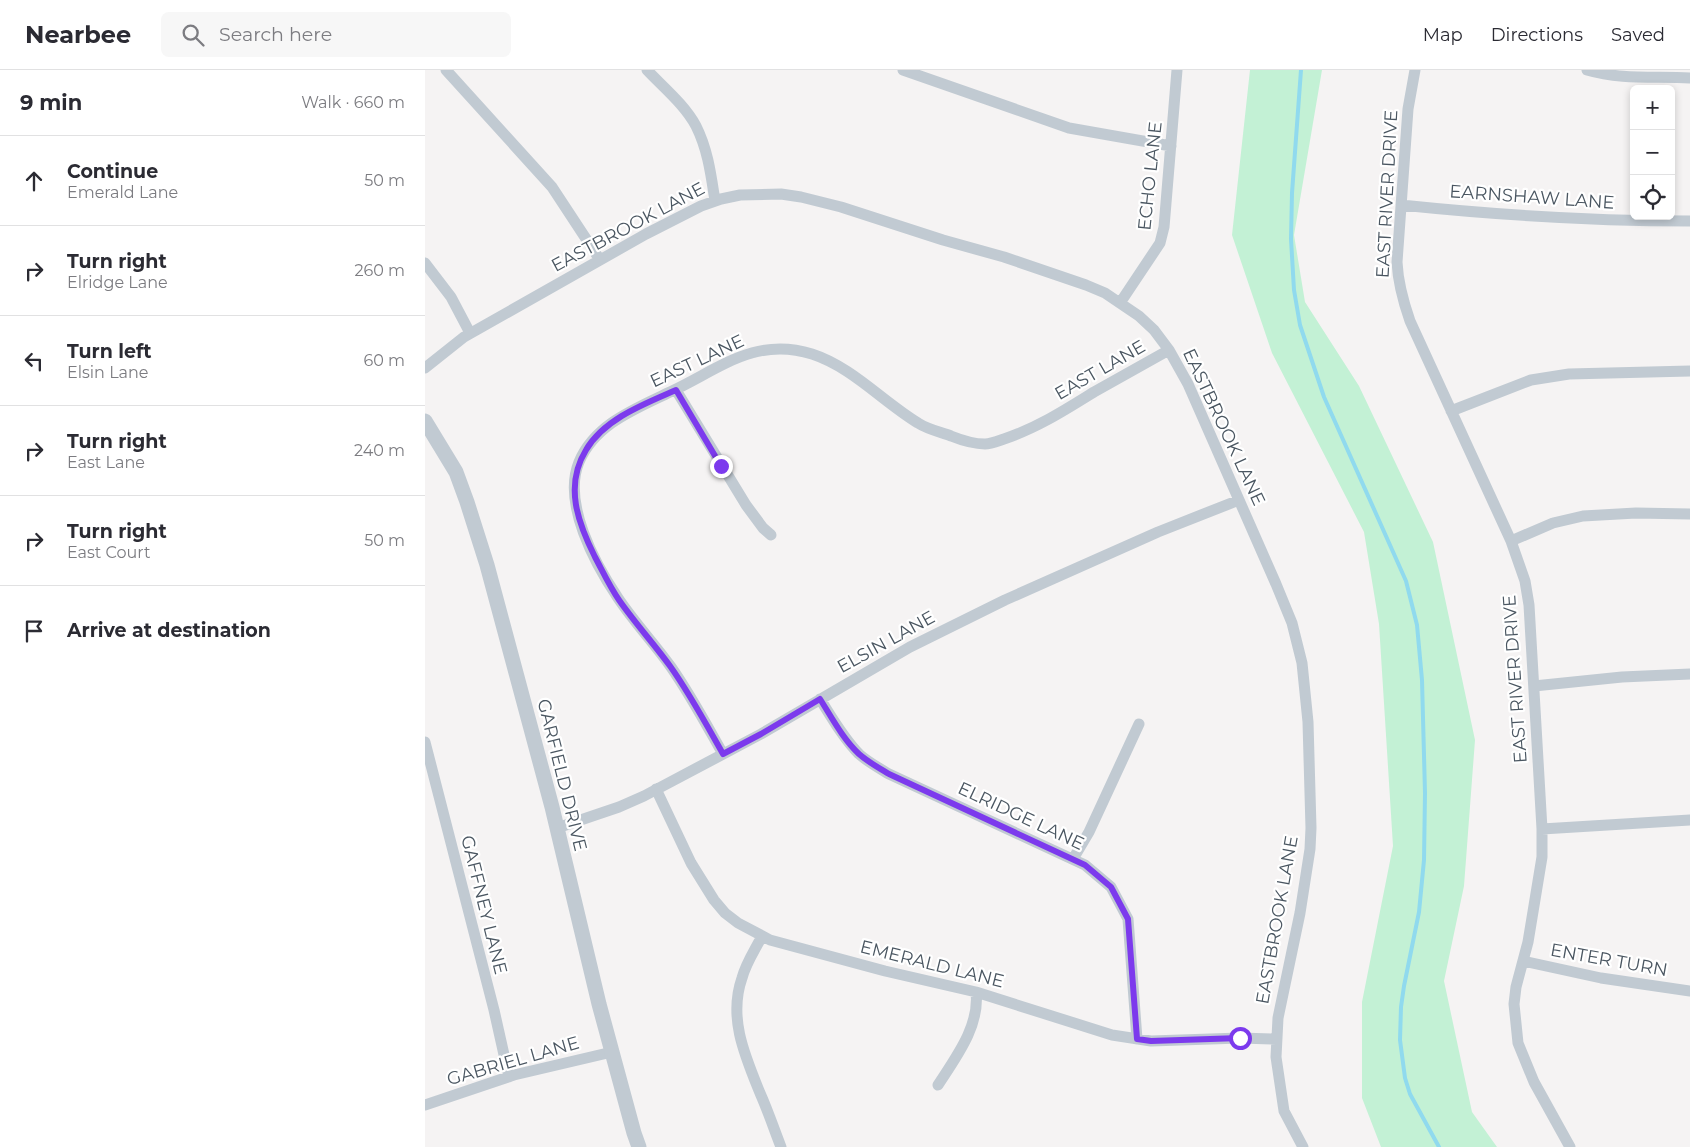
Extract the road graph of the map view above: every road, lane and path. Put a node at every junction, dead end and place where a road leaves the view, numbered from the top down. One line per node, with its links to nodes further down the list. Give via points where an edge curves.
1 (446, 70): 13 (street, via 552,187)
2 (647, 70): 10 (street, via 695,125 707,155)
3 (903, 70): 9 (street, via 1069,128)
4 (1177, 70): 9 (street, ECHO LANE)
5 (1415, 70): 11 (street, EAST RIVER DRIVE, via 1407,109)
6 (1587, 70): 7 (street, via 1626,77)
7 (1672, 74): 8 (street)
8 (1690, 78)
9 (1171, 146): 15 (street, ECHO LANE, via 1167,209 1160,243)
10 (715, 201): 13 (street, EASTBROOK LANE, via 683,214); 15 (street, EASTBROOK LANE, via 741,195 781,194 841,207 1086,285)
11 (1401, 205): 12 (street, EARNSHAW LANE, via 1539,216); 21 (street, EAST RIVER DRIVE, via 1397,262 1402,301)
12 (1690, 221)
13 (600, 260): 16 (street, EASTBROOK LANE)
14 (425, 263): 16 (street, via 451,298)
15 (1120, 303): 17 (street, EASTBROOK LANE, via 1154,330)
16 (470, 333): 18 (street, EASTBROOK LANE)
17 (1169, 350): 20 (street, EAST LANE, via 1032,429 987,444 967,442 919,424 840,367 809,353 793,350 777,348 749,352); 23 (street, EASTBROOK LANE, via 1188,384)
18 (425, 368)
19 (1690, 371): 21 (street, via 1550,376 1531,380)
20 (676, 390): 25 (street, via 746,505); 32 (street, EAST LANE, via 624,415 597,435 579,462 574,493 576,510 607,580 691,697)
21 (1451, 411): 26 (street, EAST RIVER DRIVE)
22 (425, 421): 35 (street, GARFIELD DRIVE, via 456,472 477,533)
23 (1239, 500): 29 (street, ELSIN LANE, via 1005,600 928,637); 42 (street, EASTBROOK LANE, via 1292,623 1307,703 1310,849 1281,998)
24 (1690, 514): 26 (street, via 1583,516 1553,523)
25 (771, 535)
26 (1511, 541): 28 (street, EAST RIVER DRIVE, via 1525,581 1529,605)
27 (1690, 674): 28 (street)
28 (1534, 686): 36 (street, EAST RIVER DRIVE)
29 (820, 699): 32 (street, ELSIN LANE); 37 (street, ELRIDGE LANE, via 841,732 860,755 873,764)
30 (1139, 724): 37 (street, via 1089,832)
31 (425, 742): 45 (street, GAFFNEY LANE)
32 (723, 754): 33 (street, ELSIN LANE)
33 (656, 789): 35 (street, ELSIN LANE, via 619,807); 38 (street, EMERALD LANE, via 691,863 714,900 738,923)
34 (1690, 820): 36 (street)
35 (557, 828): 44 (street, GARFIELD DRIVE)
36 (1542, 830): 39 (street, EAST RIVER DRIVE, via 1542,857)
37 (1073, 859): 43 (street, ELRIDGE LANE, via 1111,887 1128,919)
38 (762, 936): 41 (street, EMERALD LANE, via 789,946); 49 (street, via 742,978 737,1022 745,1057)
39 (1523, 961): 40 (street, ENTER TURN, via 1601,978); 51 (street, EAST RIVER DRIVE, via 1514,1004 1518,1043 1534,1082)
40 (1690, 991)
41 (976, 992): 43 (street, EMERALD LANE, via 1112,1036); 46 (street, via 973,1022 961,1049)
42 (1277, 1038): 43 (street, EMERALD LANE); 50 (street, EASTBROOK LANE, via 1277,1071 1284,1111)
43 (1137, 1039)
44 (612, 1052): 45 (street, GABRIEL LANE); 48 (street, GARFIELD DRIVE)
45 (509, 1077): 47 (street, GABRIEL LANE)
46 (938, 1085)
47 (425, 1105)
48 (639, 1147)
49 (781, 1147)
50 (1303, 1147)
51 (1570, 1147)

